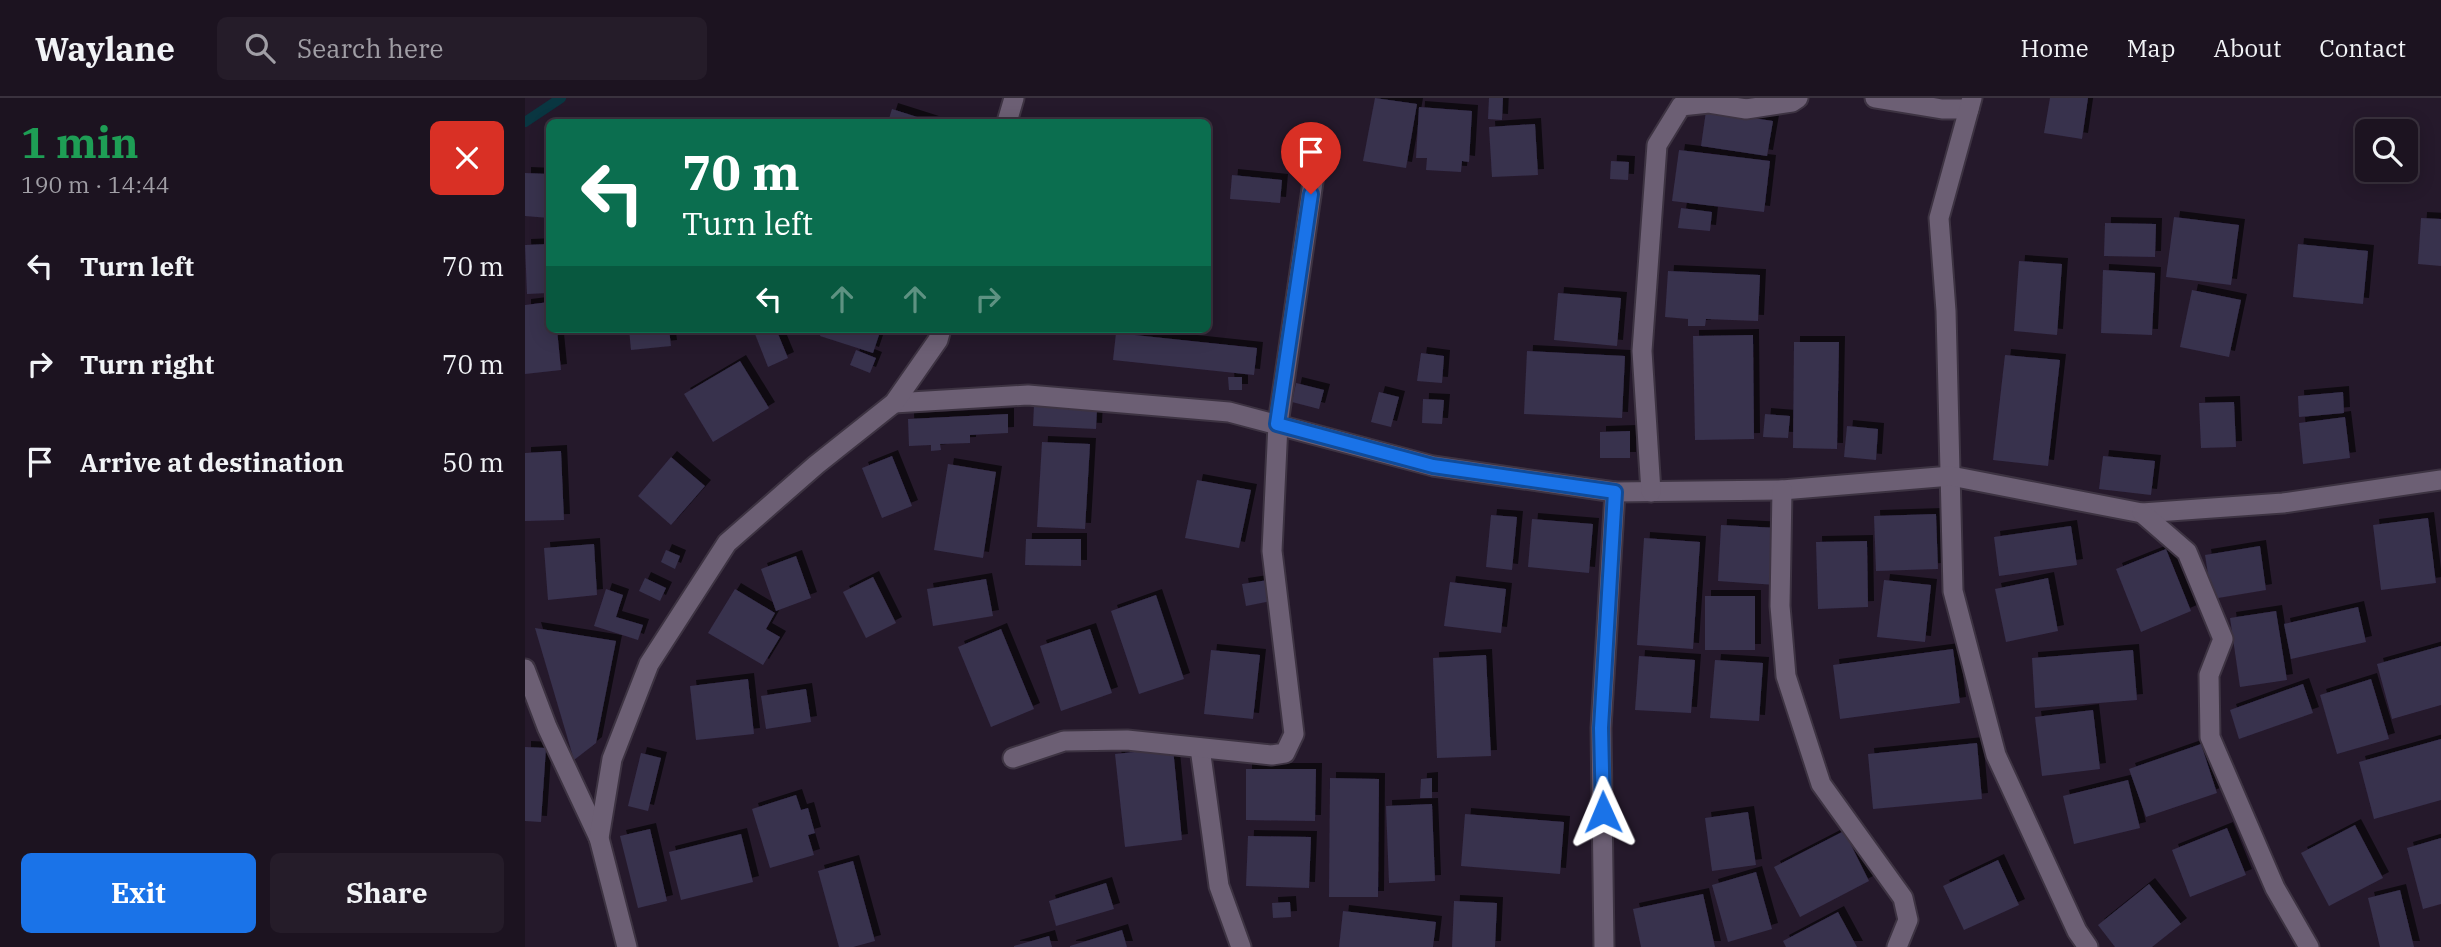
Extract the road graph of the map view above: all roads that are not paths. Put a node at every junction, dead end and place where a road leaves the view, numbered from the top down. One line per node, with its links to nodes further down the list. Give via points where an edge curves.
1 (1014, 98): 5 (street)
2 (1798, 98): 14 (street, via 1746,109 1709,103 1681,106 1657,145 1642,351)
3 (1875, 98): 4 (street, via 1942,109)
4 (1970, 104): 10 (street, via 1939,218)
5 (1008, 119)
6 (1315, 168): 9 (street)
7 (940, 333): 8 (street)
8 (894, 403): 9 (street, via 1028,395 1229,412); 19 (street, via 727,543 649,664 612,759)
9 (1277, 424): 13 (street, via 1433,466); 17 (street, via 1272,551 1294,734 1285,753 1272,755)
10 (1951, 476): 12 (street); 15 (street); 24 (street, via 1953,590 1996,755)
11 (2441, 480): 15 (street, via 2283,503)
12 (1782, 489): 14 (street); 23 (street, via 1780,606 1786,676 1821,784 1903,898 1908,920)
13 (1615, 492): 14 (street); 22 (street, via 1601,728)
14 (1651, 492)
15 (2142, 513): 25 (street, via 2187,552 2223,639 2209,675 2210,737 2275,888)
16 (525, 669): 19 (street)
17 (1200, 748): 18 (street, via 1127,740 1064,741); 21 (street, via 1219,886)
18 (1013, 758)
19 (599, 838): 20 (street)
20 (627, 947)
21 (1241, 947)
22 (1604, 947)
23 (1897, 947)
24 (2088, 947)
25 (2309, 947)

